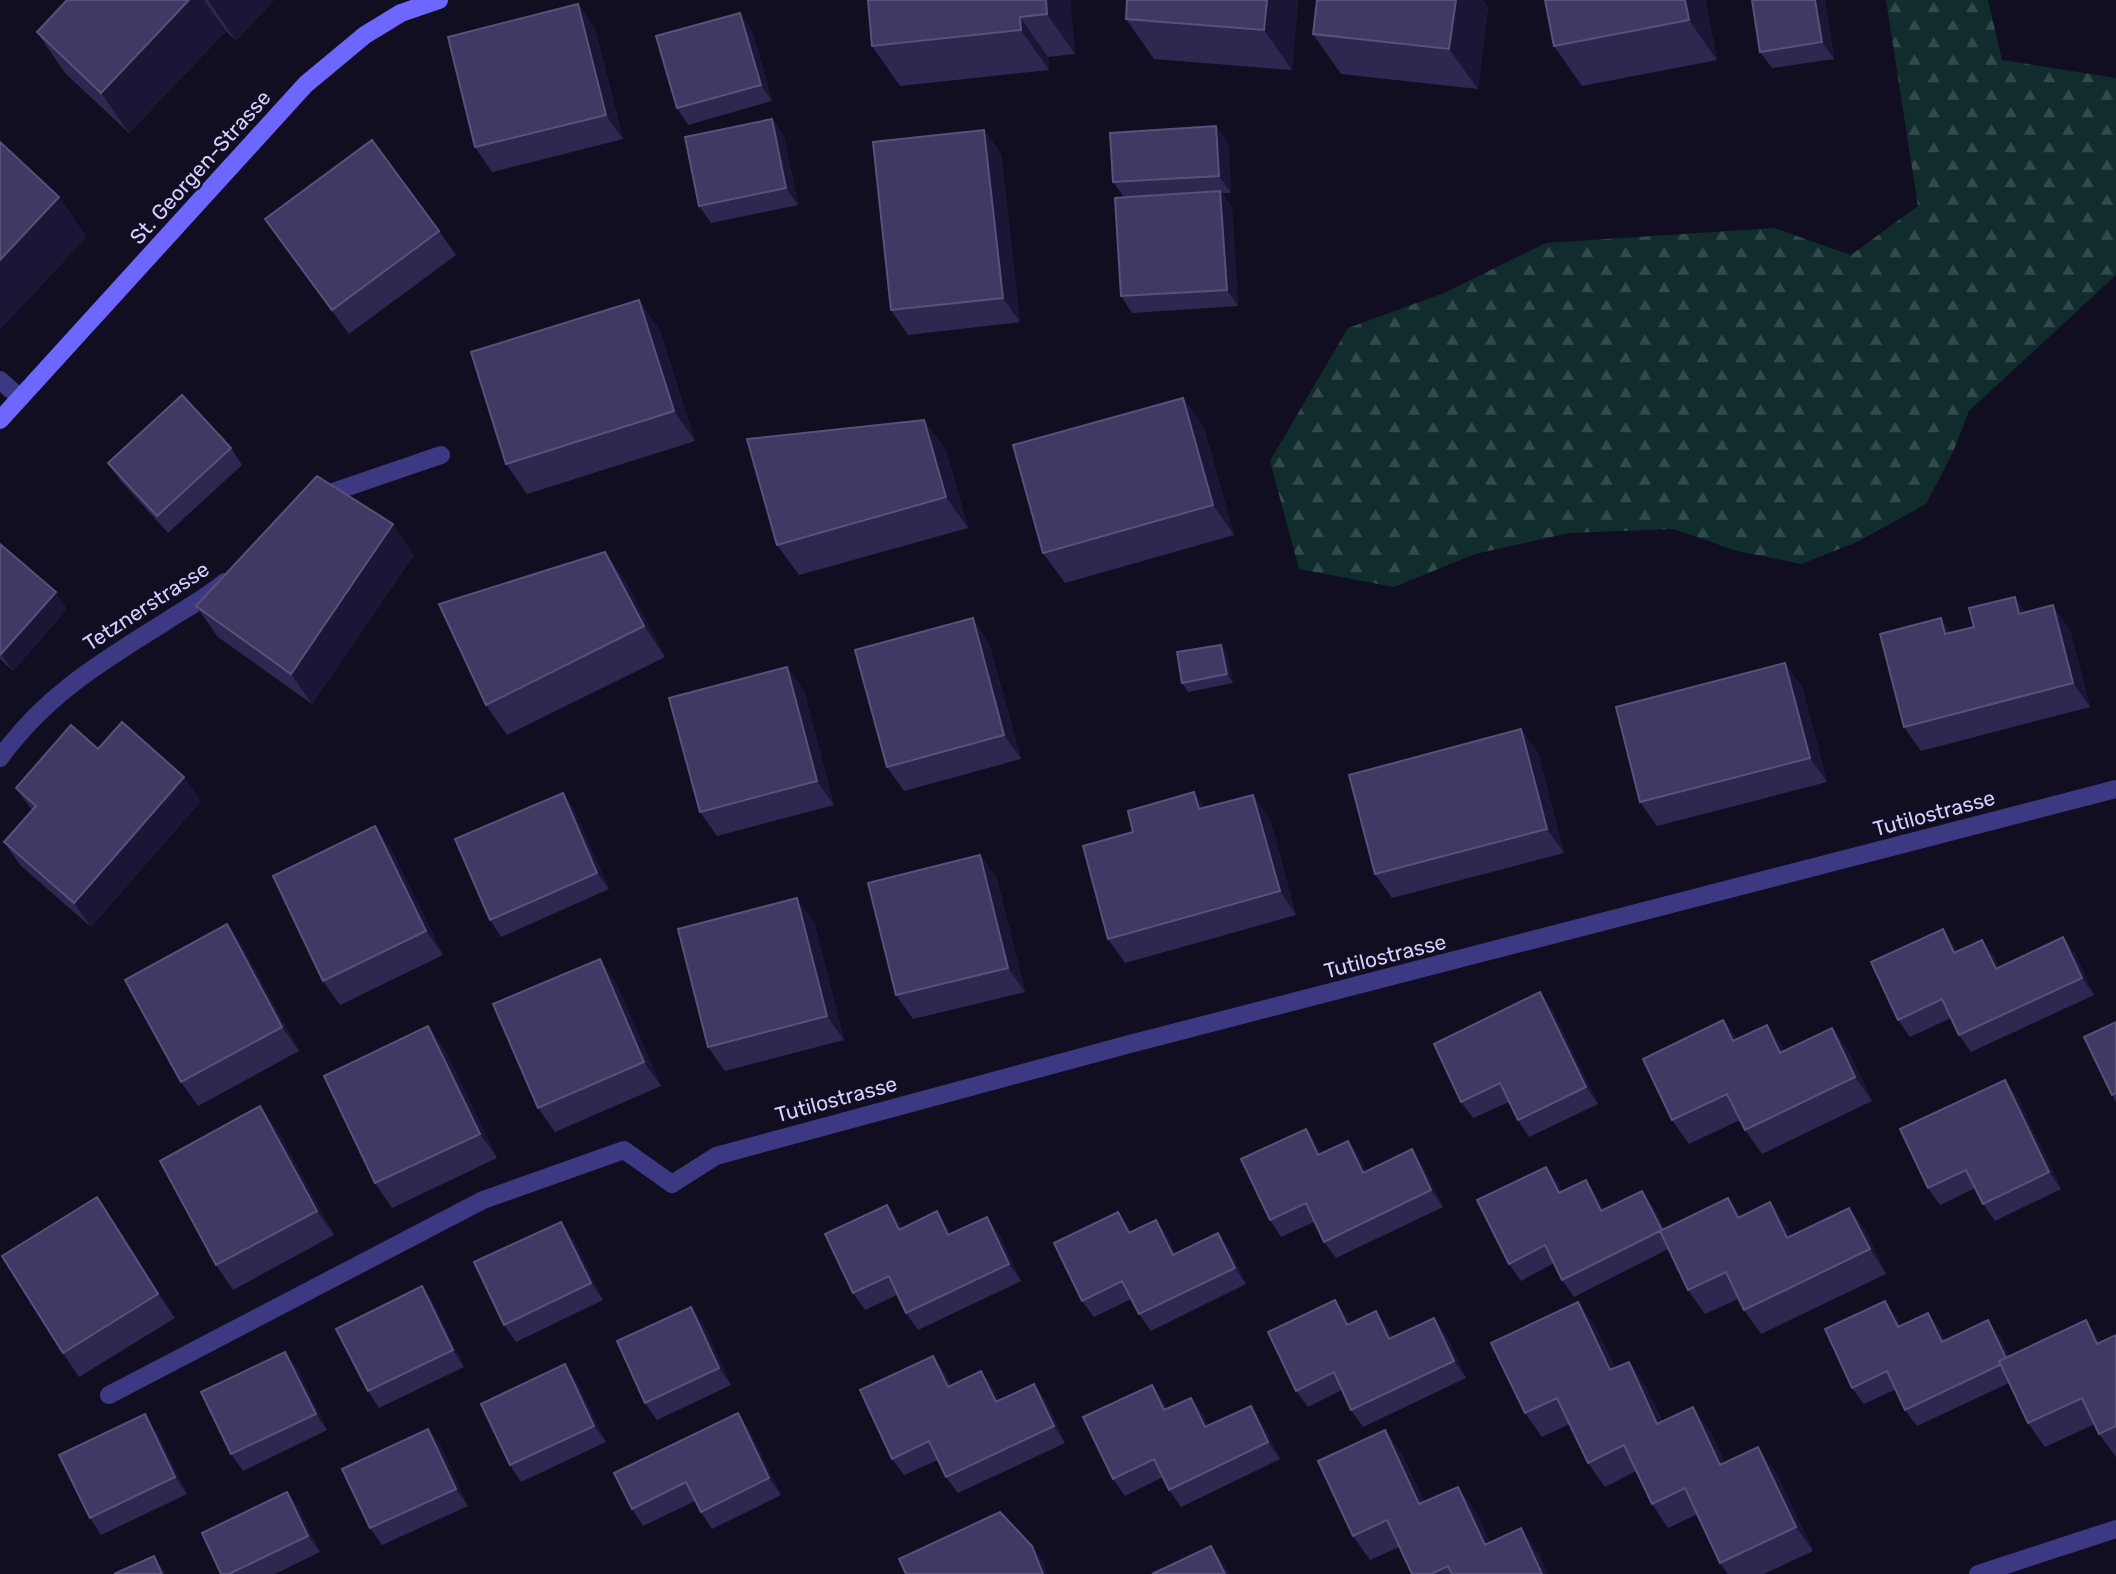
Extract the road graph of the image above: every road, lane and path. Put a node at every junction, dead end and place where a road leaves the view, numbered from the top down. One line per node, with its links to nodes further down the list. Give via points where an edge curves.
1 (439, 0): 3 (street, St. Georgen-Strasse, via 401,13 365,35 306,84)
2 (0, 380): 3 (street)
3 (20, 398): 4 (street, St. Georgen-Strasse)
4 (0, 420)
5 (442, 455): 6 (street, via 327,494)
6 (307, 511)
7 (239, 570): 8 (street, Tetznerstrasse, via 83,674 33,718)
8 (0, 758)
9 (2116, 789): 10 (street, Tutilostrasse, via 729,1152 672,1184 624,1150 483,1200)
10 (109, 1395)
11 (2116, 1529): 12 (street)
12 (1978, 1574)

